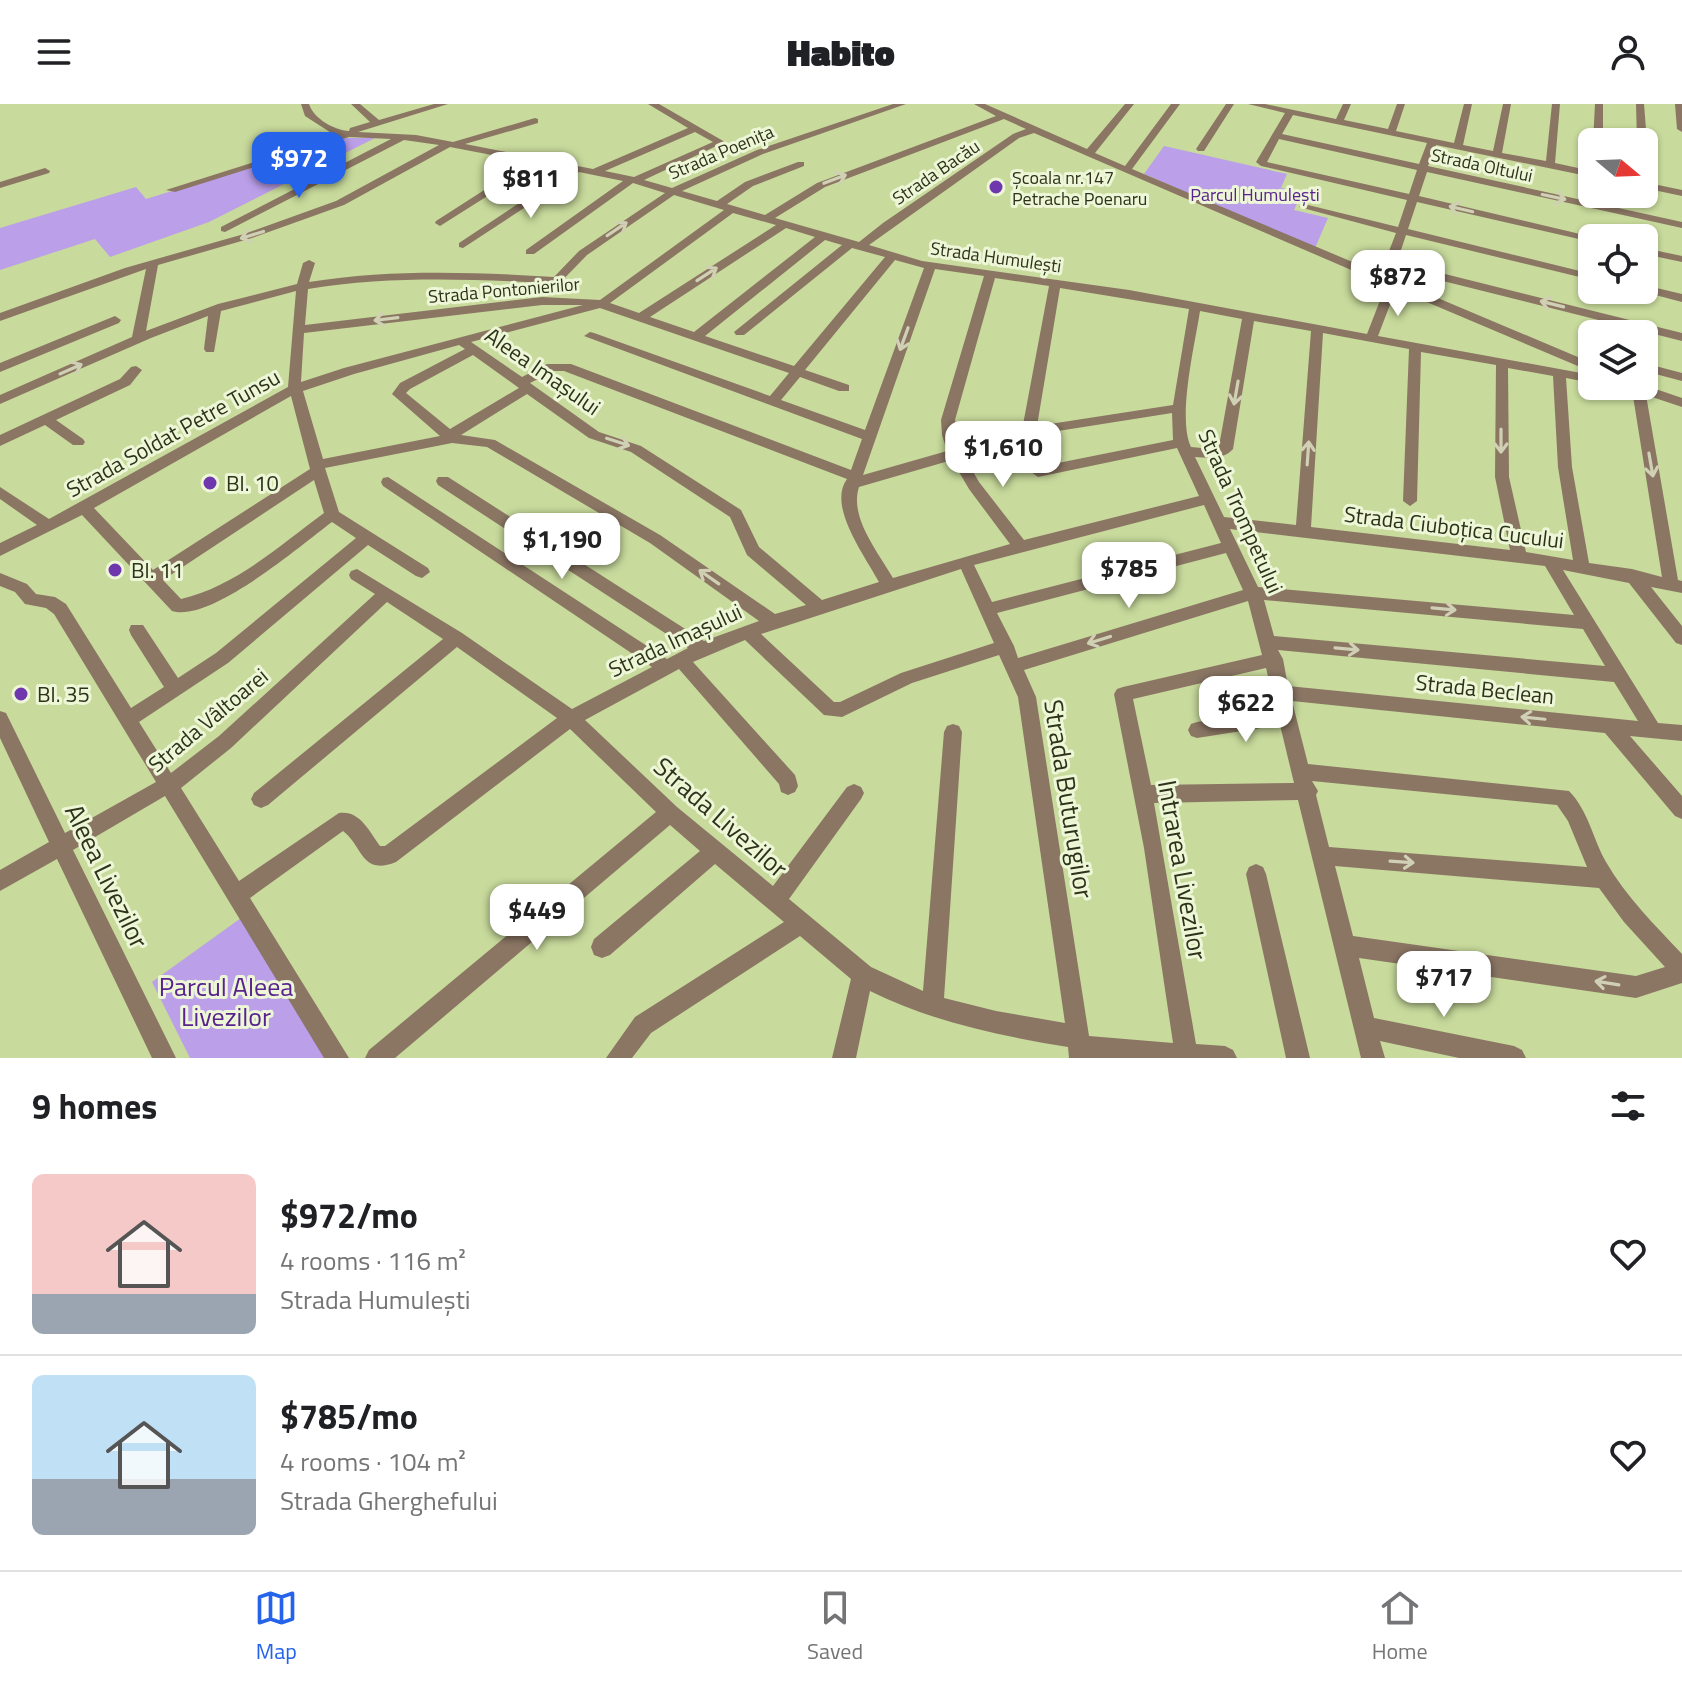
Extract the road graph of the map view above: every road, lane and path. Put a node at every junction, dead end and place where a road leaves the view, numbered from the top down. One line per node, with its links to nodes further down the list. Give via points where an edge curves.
1 (305, 104): 30 (street, via 308,114)
2 (355, 104): 23 (street)
3 (444, 104): 23 (street)
4 (652, 104): 24 (street)
5 (902, 104): 52 (street, Strada Poenița, via 760,152)
6 (1130, 104): 37 (street)
7 (1176, 104): 44 (street)
8 (1230, 104): 36 (street)
9 (1252, 104): 19 (street)
10 (1347, 104): 22 (street)
11 (1401, 104): 29 (street)
12 (1468, 104): 35 (street)
13 (1507, 104): 38 (street)
14 (1556, 104): 41 (street)
15 (1599, 104): 25 (street)
16 (1640, 104): 26 (street)
17 (1679, 104): 28 (street)
18 (983, 105): 20 (street)
19 (1290, 112): 22 (street); 32 (street)
20 (1004, 116): 27 (street); 57 (street, one-way to 20, via 821,185)
21 (535, 121): 34 (street)
22 (1339, 122): 29 (street)
23 (377, 123): 30 (street)
24 (696, 128): 46 (street); 48 (street, via 720,142)
25 (1598, 128)
26 (1641, 128)
27 (1035, 129): 37 (street); 66 (street, Strada Bacău, via 1016,136)
28 (1682, 129)
29 (1391, 133): 33 (street)
30 (344, 134): 31 (street, Strada Humulești); 51 (street)
31 (403, 136): 34 (street, Strada Humulești); 61 (street)
32 (1276, 136): 43 (street, Strada Oltului); 54 (street, via 1261,163)
33 (1432, 141): 35 (street); 43 (street)
34 (452, 145): 39 (street, Strada Humulești); 71 (street, one-way to 71, via 351,199)
35 (1458, 147): 38 (street)
36 (1201, 149)
37 (1089, 153): 44 (street)
38 (1497, 155): 41 (street)
39 (538, 160): 42 (street, Strada Humulești); 58 (street)
40 (801, 164): 55 (street, via 749,184)
41 (1550, 166): 47 (street)
42 (579, 168): 46 (street, Strada Humulești); 65 (street)
43 (1423, 168): 54 (street); 60 (street, Strada Oltului, one-way to 60)
44 (1127, 170): 78 (street)
45 (45, 171): 49 (street)
46 (596, 171): 48 (street, Strada Humulești)
47 (1578, 171)
48 (634, 180): 52 (street, Strada Humulești); 67 (street)
49 (0, 185)
50 (1658, 188): 53 (street)
51 (171, 190)
52 (674, 191): 55 (street, Strada Humulești); 77 (street, Strada Poenița, one-way to 52, via 601,240)
53 (1682, 193)
54 (1413, 198): 62 (street); 64 (street, one-way to 54)
55 (726, 206): 57 (street, Strada Humulești); 84 (street)
56 (1304, 207): 62 (street)
57 (768, 218): 59 (street, Strada Humulești)
58 (440, 223)
59 (785, 224): 63 (street, Strada Humulești); 89 (street, one-way to 59)
60 (1682, 225)
61 (225, 229)
62 (1402, 231): 73 (street); 76 (street)
63 (823, 236): 66 (street, Strada Humulești); 97 (street)
64 (1578, 236)
65 (463, 245)
66 (855, 246): 69 (street, Strada Humulești); 94 (street, Strada Bacău)
67 (530, 252)
68 (1658, 254): 70 (street)
69 (891, 257): 74 (street, Strada Humulești); 110 (street)
70 (1682, 259)
71 (153, 263): 88 (street); 100 (street)
72 (309, 263): 80 (street)
73 (1390, 264): 78 (street); 91 (street, one-way to 73)
74 (930, 266): 75 (street, Strada Humulești); 125 (street, one-way to 125)
75 (990, 274): 79 (street, Strada Humulești); 130 (street, via 948,420 947,435)
76 (1578, 274)
77 (554, 280): 80 (street, via 436,274); 83 (street, Strada Poenița)
78 (1388, 283): 99 (street); 104 (street)
79 (1055, 284): 85 (street, Strada Humulești); 124 (street)
80 (302, 286): 86 (street); 93 (street)
81 (1658, 292): 82 (street)
82 (1682, 298)
83 (542, 301): 84 (street, Strada Pontonierilor); 93 (street, Strada Pontonierilor, one-way to 93)
84 (603, 303): 89 (street, Strada Pontonierilor); 101 (street, Strada Soldat Petre Tunsu)
85 (1195, 306): 87 (street, Strada Humulești); 122 (street, Strada Trompetului)
86 (215, 311): 100 (street); 103 (street)
87 (1249, 316): 92 (street, Strada Humulești); 129 (street, one-way to 129, via 1226,449 1213,454)
88 (0, 317)
89 (642, 317): 97 (street, Strada Pontonierilor)
90 (115, 320): 107 (street)
91 (1593, 320)
92 (1317, 329): 99 (street, Strada Humulești); 143 (street, one-way to 92)
93 (298, 330): 116 (street)
94 (740, 332)
95 (1658, 333): 98 (street)
96 (590, 336): 120 (street)
97 (697, 336): 110 (street, Strada Pontonierilor)
98 (1682, 337)
99 (1371, 339): 102 (street, Strada Humulești)
100 (138, 340): 118 (street, one-way to 100)
101 (468, 346): 114 (street, Aleea Imașului); 116 (street, Strada Soldat Petre Tunsu, via 349,371); 126 (street, via 399,394)
102 (1415, 347): 106 (street, Strada Humulești); 138 (street)
103 (210, 349)
104 (1562, 356): 105 (street); 111 (street, via 1575,370)
105 (1578, 362)
106 (1502, 363): 111 (street, Strada Humulești); 148 (street, one-way to 148, via 1502,477)
107 (0, 368)
108 (136, 370): 123 (street, via 125,382)
109 (1658, 371): 113 (street)
110 (797, 372): 115 (street, Strada Pontonierilor); 120 (street)
111 (1559, 374): 112 (street, Strada Humulești); 151 (street, via 1563,451)
112 (1578, 377)
113 (1682, 377)
114 (524, 386): 126 (street, via 457,429); 133 (street, via 562,366); 161 (street, Aleea Imașului, one-way to 161, via 594,435 636,449 736,514 753,551)
115 (844, 388)
116 (294, 389): 131 (street); 139 (street, Strada Soldat Petre Tunsu)
117 (1658, 395): 121 (street)
118 (0, 400)
119 (1636, 400): 158 (street, one-way to 158)
120 (773, 401): 125 (street)
121 (1682, 403)
122 (1179, 408): 124 (street); 129 (street, Strada Trompetului)
123 (46, 419): 127 (street); 128 (street)
124 (1029, 432): 130 (street)
125 (869, 436): 133 (street)
126 (457, 438): 131 (street); 163 (street, one-way to 126, via 655,539 516,456 490,443)
127 (0, 441)
128 (78, 442)
129 (1183, 447): 132 (street); 137 (street, Strada Trompetului)
130 (955, 454): 133 (street); 145 (street)
131 (316, 468): 140 (street); 155 (street)
132 (1038, 472)
133 (852, 480): 157 (street, via 848,506 853,521)
134 (443, 481): 170 (street)
135 (388, 482): 172 (street)
136 (0, 492): 142 (street)
137 (1208, 499): 141 (street, Strada Trompetului); 145 (street, Strada Imașului)
138 (1410, 501)
139 (84, 507): 142 (street, Strada Soldat Petre Tunsu); 155 (street)
140 (332, 515): 144 (street); 155 (street, via 227,590 201,601 178,606)
141 (1220, 522): 143 (street, Strada Ciuboțica Cucului); 146 (street, Strada Trompetului)
142 (49, 526): 147 (street, Strada Soldat Petre Tunsu)
143 (1303, 531): 148 (street, Strada Ciuboțica Cucului)
144 (366, 538): 152 (street); 175 (street, via 249,637)
145 (1019, 545): 149 (street, Strada Imașului)
146 (1232, 546): 160 (street, Strada Trompetului); 162 (street)
147 (0, 550)
148 (1519, 557): 150 (street, Strada Ciuboțica Cucului)
149 (965, 561): 157 (street, Strada Imașului); 162 (street, Strada Buturugilor)
150 (1550, 561): 151 (street, Strada Ciuboțica Cucului); 164 (street)
151 (1582, 565): 154 (street, Strada Ciuboțica Cucului)
152 (422, 572)
153 (357, 575): 159 (street, Strada Livezilor)
154 (1632, 575): 158 (street, Strada Ciuboțica Cucului); 168 (street)
155 (153, 578)
156 (1, 580): 180 (street, via 21,588 31,600 60,609)
157 (889, 585): 161 (street, Strada Imașului)
158 (1676, 585)
159 (387, 593): 167 (street, Strada Livezilor); 188 (street, Strada Vâltoarei, via 210,756)
160 (1254, 593): 164 (street, one-way to 164); 171 (street, Strada Trompetului); 173 (street, one-way to 173)
161 (820, 607): 163 (street, Strada Imașului)
162 (989, 609): 169 (street, Strada Buturugilor)
163 (773, 622): 166 (street, Strada Imașului)
164 (1588, 623): 174 (street)
165 (137, 630): 175 (street)
166 (747, 631): 169 (street, via 830,710); 170 (street, Strada Imașului)
167 (456, 638): 178 (street, Strada Livezilor); 191 (street)
168 (1682, 638)
169 (1006, 646): 173 (street, Strada Buturugilor)
170 (702, 649): 172 (street, Strada Imașului)
171 (1272, 651): 174 (street, one-way to 174); 176 (street, Strada Trompetului); 190 (street, Intrarea Livezilor, via 1123,694)
172 (672, 662): 178 (street, Strada Imașului); 187 (street)
173 (1015, 666): 209 (street, Strada Buturugilor, via 1033,727)
174 (1620, 675): 183 (street)
175 (176, 690): 180 (street)
176 (1283, 693): 177 (street, Strada Trompetului); 181 (street, Strada Beclean, one-way to 176)
177 (1288, 716): 182 (street); 186 (street, Strada Trompetului)
178 (571, 718): 193 (street, Strada Livezilor); 200 (street, Strada Imașului, via 389,855 375,856 352,824 339,822)
179 (0, 719): 194 (street, Aleea Livezilor)
180 (129, 719): 188 (street)
181 (1610, 726): 183 (street, Strada Beclean); 192 (street)
182 (1197, 730)
183 (1653, 730): 185 (street, Strada Beclean)
184 (953, 732): 207 (street)
185 (1682, 733)
186 (1305, 781): 190 (street); 196 (street, Strada Trompetului); 198 (street, via 1549,794 1573,809)
187 (788, 786)
188 (168, 787): 194 (street, Strada Vâltoarei); 200 (street)
189 (854, 793): 201 (street)
190 (1143, 794): 210 (street, Intrarea Livezilor)
191 (261, 799)
192 (1682, 810)
193 (670, 813): 195 (street, Strada Livezilor); 213 (street)
194 (62, 848): 199 (street, Strada Vâltoarei); 211 (street, Aleea Livezilor)
195 (715, 851): 201 (street, Strada Livezilor); 204 (street)
196 (1324, 856): 198 (street, one-way to 198); 203 (street, Strada Trompetului)
197 (1256, 874): 217 (street)
198 (1603, 878): 205 (street)
199 (0, 881)
200 (237, 895): 212 (street)
201 (775, 901): 202 (street, Strada Livezilor)
202 (801, 923): 206 (street, Strada Livezilor); 214 (street, via 643,1025)
203 (1346, 946): 205 (street, one-way to 203, via 1636,987); 208 (street, Strada Trompetului)
204 (602, 947)
205 (1682, 971)
206 (863, 975): 207 (street, Strada Livezilor); 215 (street)
207 (933, 1003): 209 (street, Strada Livezilor)
208 (1365, 1027): 218 (street, Strada Trompetului); 219 (street)
209 (1080, 1047): 210 (street, Strada Livezilor)
210 (1186, 1055): 216 (street, Strada Livezilor)
211 (164, 1058)
212 (337, 1058)
213 (377, 1058)
214 (618, 1058)
215 (844, 1058)
216 (1225, 1058)
217 (1298, 1058)
218 (1373, 1058)
219 (1514, 1058)

